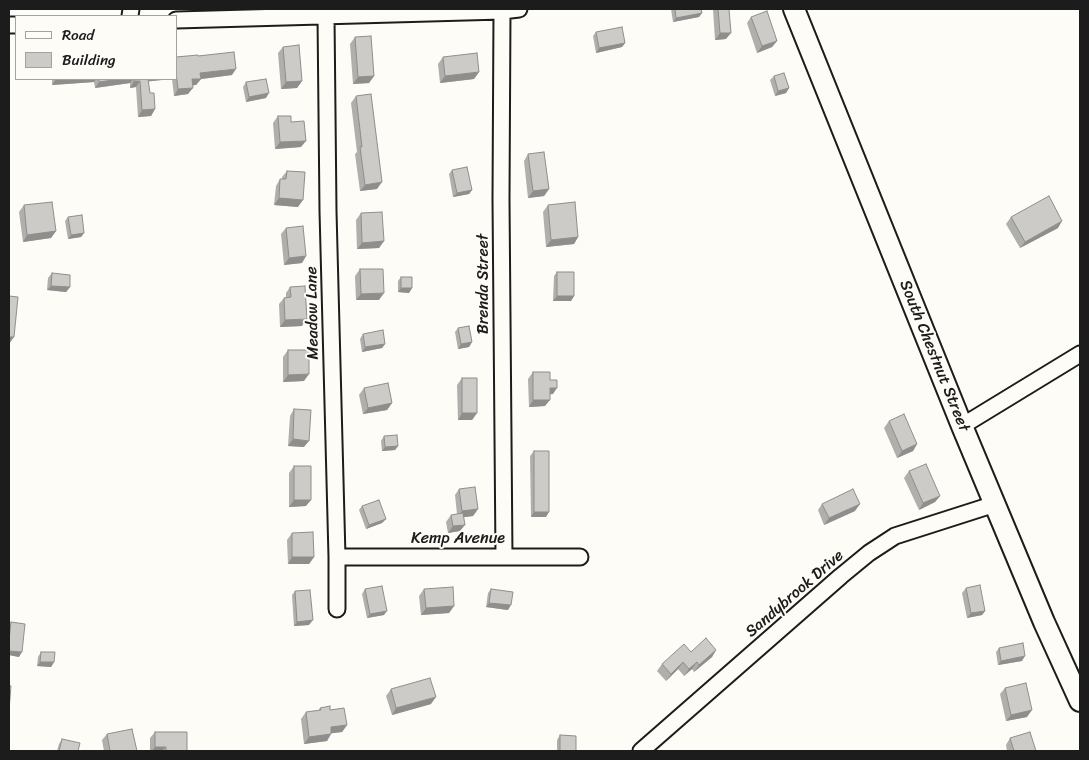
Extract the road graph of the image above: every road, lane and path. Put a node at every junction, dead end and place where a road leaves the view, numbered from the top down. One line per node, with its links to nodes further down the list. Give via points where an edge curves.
1 (518, 9): 3 (street)
2 (794, 9): 8 (main road, South Chestnut Street)
3 (502, 11): 5 (street); 12 (street, Brenda Street)
4 (297, 12): 5 (street); 6 (street)
5 (326, 16): 11 (street, Meadow Lane)
6 (178, 20)
7 (1080, 354): 8 (street)
8 (962, 426): 9 (main road, South Chestnut Street)
9 (995, 504): 14 (main road, South Chestnut Street); 15 (street, Sandybrook Drive, via 895,536 869,554)
10 (580, 556): 12 (street, Kemp Avenue)
11 (337, 557): 12 (street, Kemp Avenue); 13 (street, Meadow Lane)
12 (504, 557)
13 (337, 609)
14 (1080, 701)
15 (641, 751)

